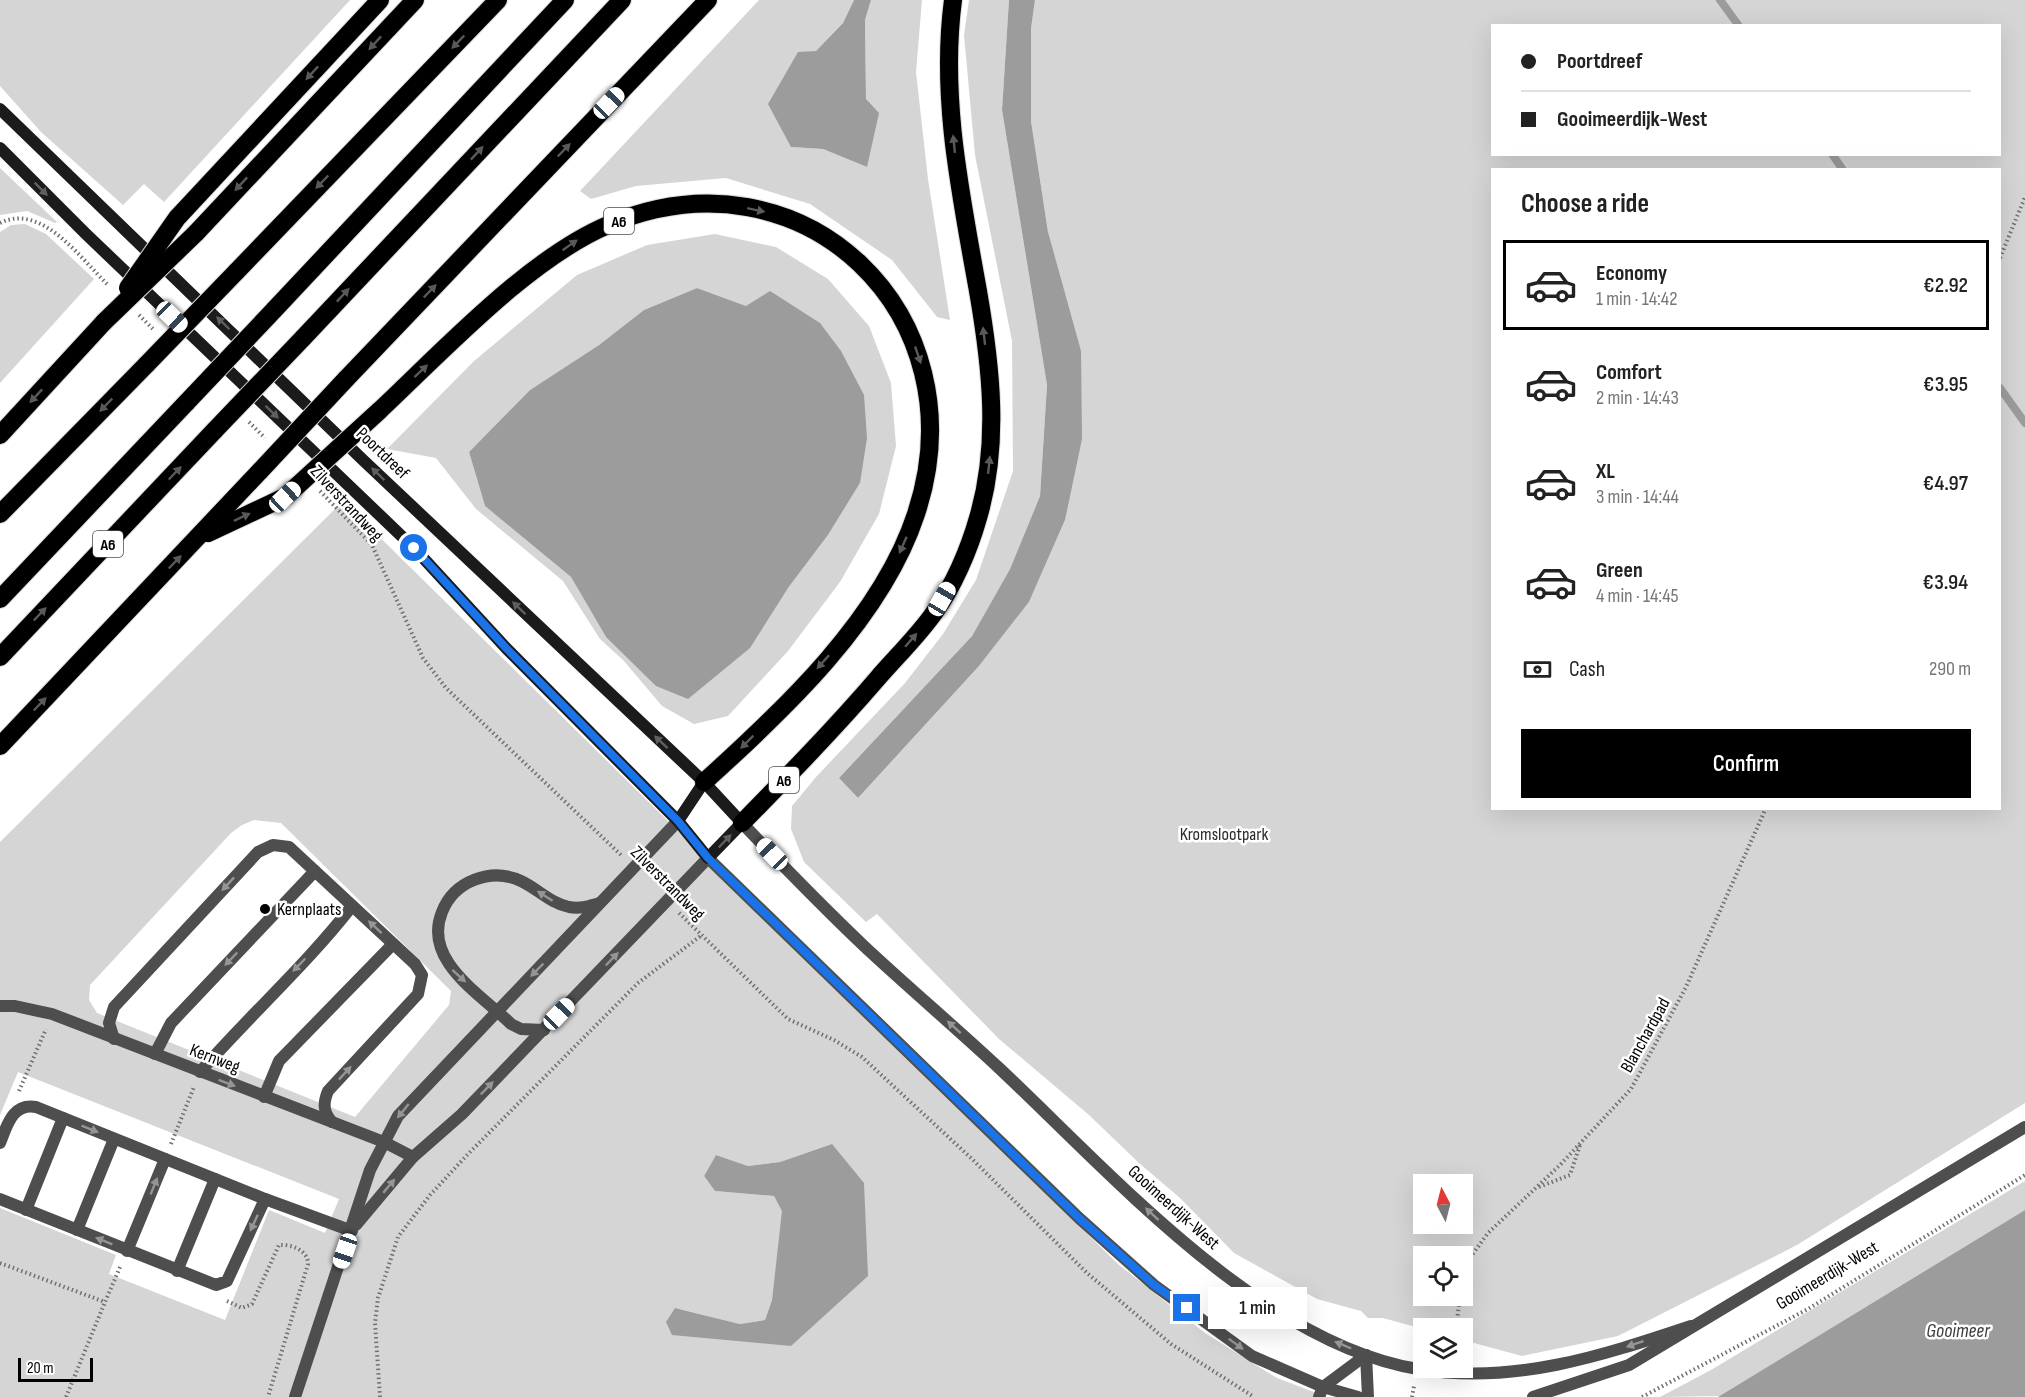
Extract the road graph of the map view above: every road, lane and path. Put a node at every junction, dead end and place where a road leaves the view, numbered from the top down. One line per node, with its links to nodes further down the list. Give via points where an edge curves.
1 (380, 0): 15 (highway, one-way to 15, bridge, via 177,218)
2 (415, 0): 15 (highway, one-way to 15, bridge, via 196,233)
3 (498, 0): 21 (highway, one-way to 21, bridge)
4 (565, 0): 23 (highway, A6, bridge)
5 (622, 0): 24 (highway, A6, one-way to 5, bridge)
6 (708, 0): 22 (highway, A6, one-way to 6, bridge)
7 (953, 0): 29 (highway, A6, one-way to 7, via 827,736 934,613 978,519 989,471 992,394 948,87)
8 (0, 109): 26 (main road, Poortdreef, one-way to 8)
9 (0, 148): 28 (main road, one-way to 28, via 414,548 506,648)
10 (2025, 197): 12 (path)
11 (0, 223): 13 (path, via 21,218 49,227)
12 (2001, 256)
13 (114, 291)
14 (131, 307): 16 (path)
15 (104, 322): 18 (highway, one-way to 18)
16 (156, 332)
17 (241, 414): 19 (path)
18 (0, 435)
19 (266, 438)
20 (317, 488): 31 (path, Zilverstrandweg, via 372,545 423,658 446,688)
21 (0, 514)
22 (198, 538): 25 (highway, A6, one-way to 22); 26 (highway, A6, one-way to 26, bridge, via 285,497 528,275 579,239 640,213 678,206 756,209 796,221 822,234 871,274 894,302 924,372 929,407 925,476 916,513 882,586 844,638 788,701)
23 (0, 599)
24 (0, 657)
25 (0, 746)
26 (704, 782): 28 (main road); 29 (main road, Poortdreef)
27 (1765, 810): 52 (path, Blanchardpad, via 1686,987 1631,1089)
28 (678, 821): 30 (main road); 31 (street)
29 (742, 823): 30 (main road, one-way to 29); 71 (street, Gooimeerdijk-West, one-way to 29, via 1281,1313 1196,1254 865,947)
30 (708, 858): 33 (street); 72 (street, one-way to 72, via 1079,1218 1154,1285 1252,1356)
31 (635, 868): 34 (street)
32 (315, 872): 35 (street); 42 (street, one-way to 42, via 289,847 273,845 258,852 114,1007 109,1023); 43 (street, one-way to 43, via 171,1023)
33 (668, 901): 36 (path, Zilverstrandweg); 41 (street, one-way to 33)
34 (600, 903): 39 (street, one-way to 39); 39 (street, one-way to 39, via 570,907 555,903 522,882 491,875 473,880 450,897 438,926 443,954 450,968)
35 (352, 906): 37 (street, one-way to 35); 44 (street, one-way to 44)
36 (702, 935): 76 (path, via 638,982 445,1178 398,1237 378,1298 375,1323); 77 (path, Zilverstrandweg, via 788,1019 862,1057 1087,1273 1171,1344)
37 (393, 944): 45 (street, via 279,1061); 48 (street, one-way to 37, via 324,1105 328,1091 421,988 419,969)
38 (0, 1006): 40 (street, Kernweg)
39 (497, 1010): 41 (street, via 521,1029); 51 (street, one-way to 51, via 398,1116)
40 (52, 1014): 42 (street, Kernweg); 46 (path, via 16,1098)
41 (544, 1030): 54 (street, one-way to 41, via 462,1114)
42 (114, 1039): 43 (street, Kernweg)
43 (155, 1054): 44 (street, Kernweg)
44 (200, 1072): 45 (street, Kernweg, one-way to 45); 55 (path)
45 (264, 1097): 48 (street, Kernweg)
46 (19, 1109): 47 (street, via 36,1107); 53 (street, via 10,1117)
47 (63, 1118): 50 (street, one-way to 50); 61 (street)
48 (332, 1122): 51 (street, Kernweg)
49 (2025, 1127): 70 (street, Gooimeerdijk-West)
50 (114, 1139): 55 (street); 62 (street)
51 (384, 1142): 54 (street, Kernweg); 63 (street, via 370,1170)
52 (1581, 1142): 58 (path, Blanchardpad); 58 (path, via 1570,1175)
53 (0, 1143)
54 (413, 1157): 63 (street, one-way to 54)
55 (165, 1159): 57 (street); 64 (street, one-way to 55)
56 (2025, 1175): 81 (path, Gooimeerdijk-West, via 1808,1309)
57 (215, 1179): 60 (street); 67 (street)
58 (1535, 1188): 65 (path, Blanchardpad, via 1488,1233)
59 (0, 1199): 61 (street)
60 (265, 1199): 63 (street); 68 (street, one-way to 68, via 226,1281)
61 (26, 1210): 62 (street)
62 (76, 1230): 64 (street, one-way to 62)
63 (352, 1231): 75 (street)
64 (127, 1251): 67 (street); 69 (path)
65 (1473, 1254)
66 (0, 1263): 69 (path)
67 (177, 1271): 68 (street)
68 (216, 1285): 74 (path, via 224,1300 248,1307 276,1246 284,1244 308,1257)
69 (105, 1302): 73 (path)
70 (1691, 1326): 71 (street, Gooimeerdijk-West, one-way to 71, via 1601,1356 1512,1373 1417,1369); 80 (street, Gooimeerdijk-West, via 1629,1365)
71 (1366, 1354): 72 (street); 79 (street)
72 (1321, 1392): 78 (street)
73 (66, 1397)
74 (268, 1397)
75 (295, 1397)
76 (380, 1397)
77 (1254, 1397)
78 (1358, 1397)
79 (1368, 1397)
80 (1533, 1397)
81 (1642, 1397)

